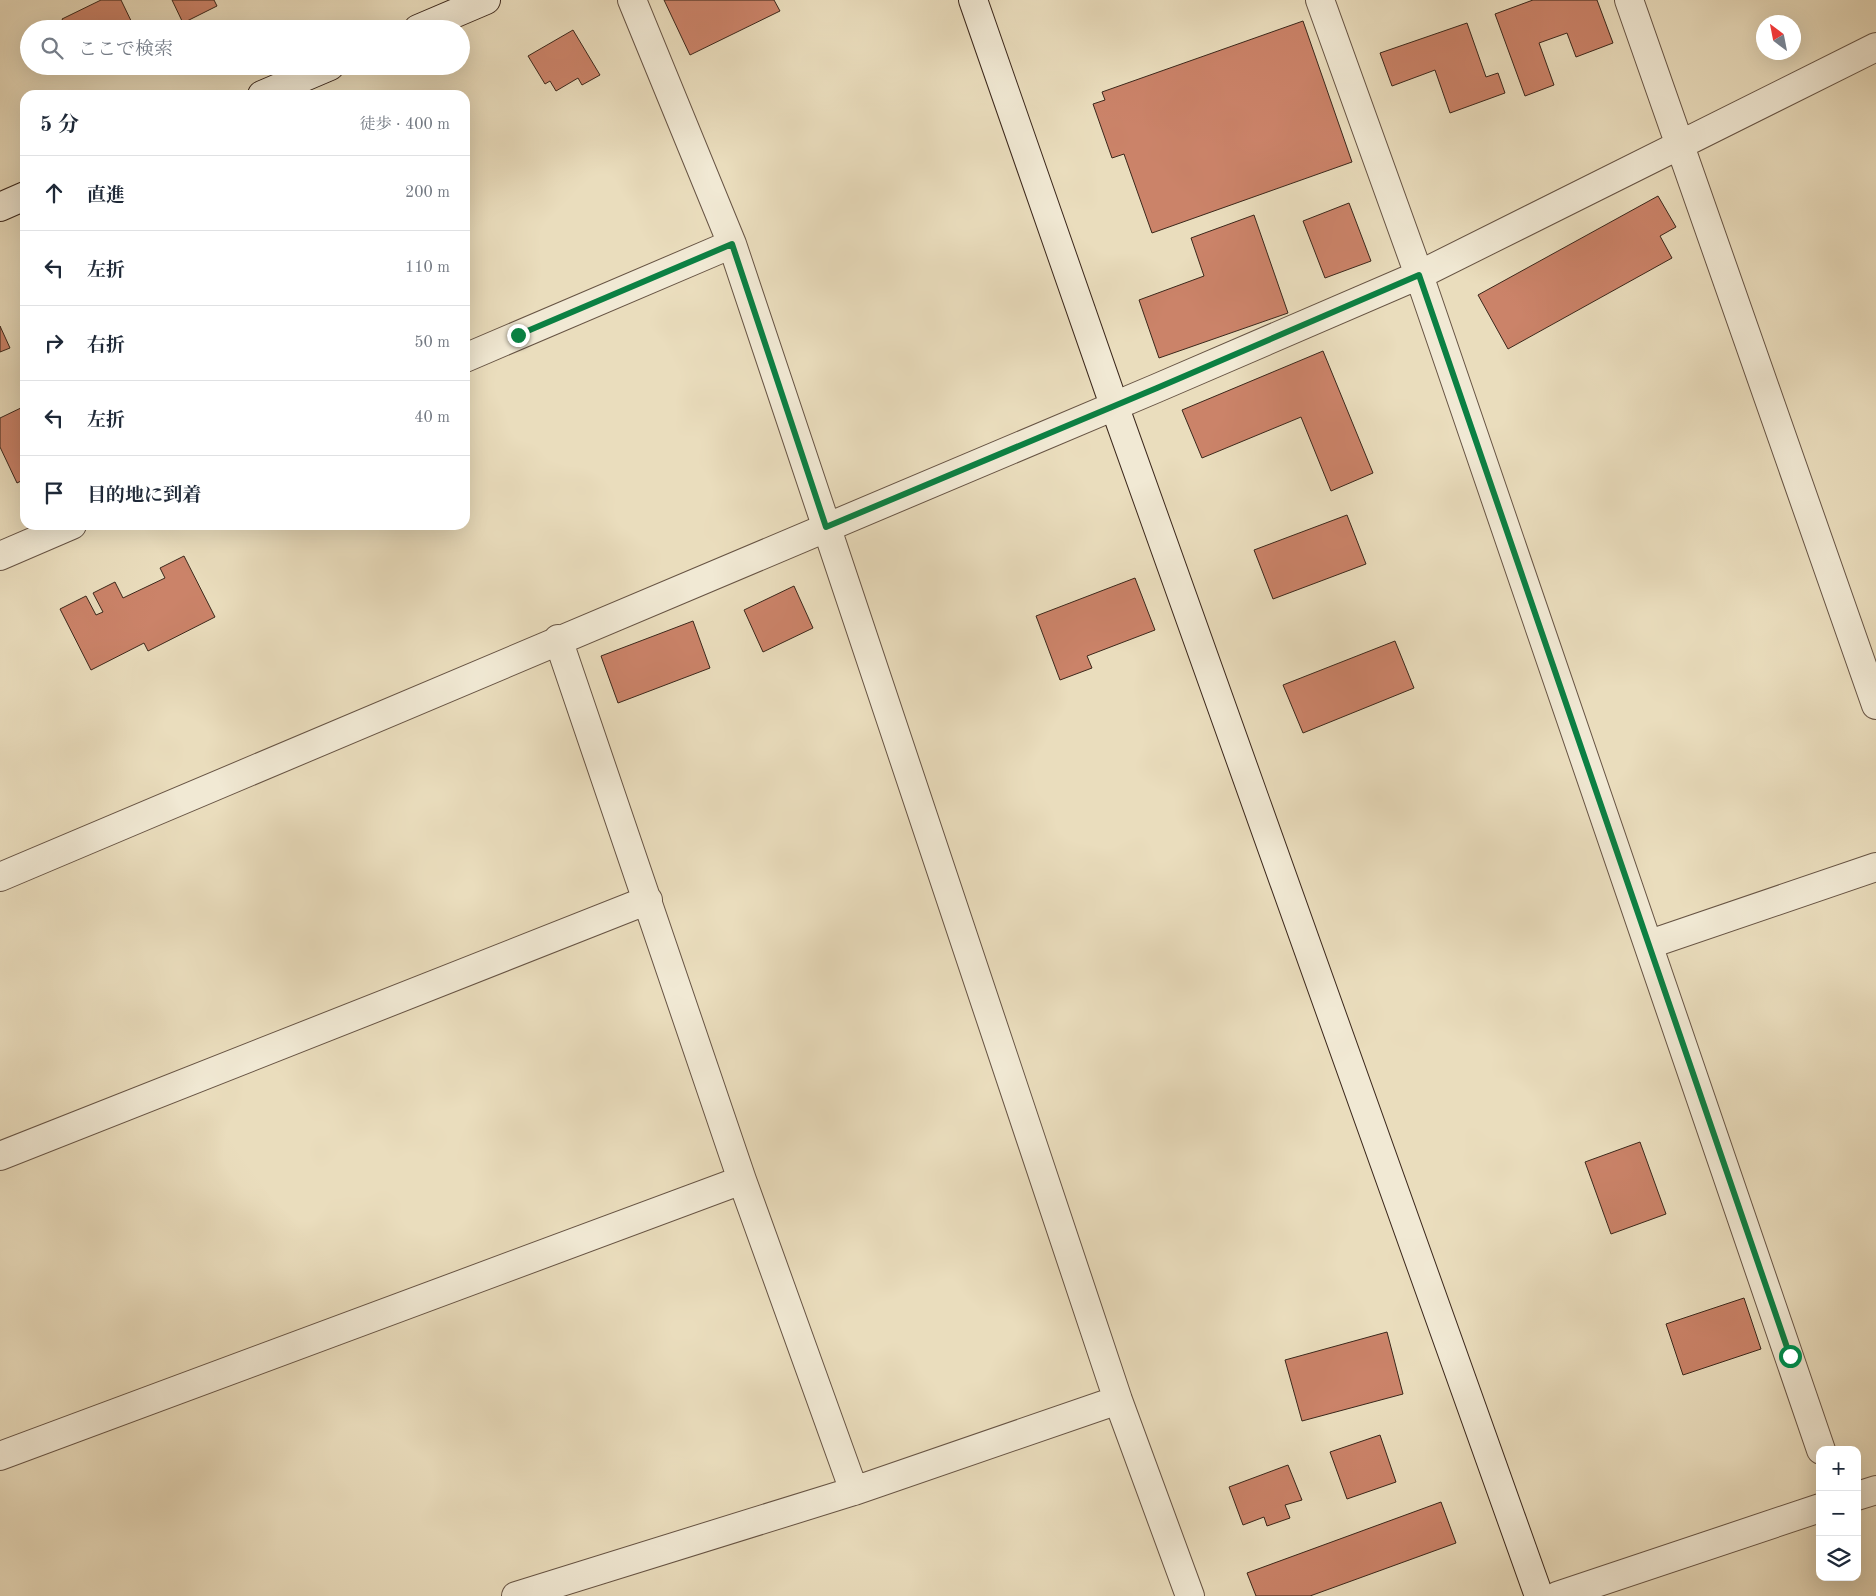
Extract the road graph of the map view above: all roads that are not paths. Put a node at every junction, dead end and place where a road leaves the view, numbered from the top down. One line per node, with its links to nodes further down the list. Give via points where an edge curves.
1 (486, 0): 6 (street)
2 (632, 0): 13 (street)
3 (973, 0): 16 (street)
4 (1320, 0): 14 (street)
5 (1628, 0): 10 (street)
6 (439, 20)
7 (1876, 47): 10 (street)
8 (309, 75): 9 (street)
9 (274, 90)
10 (1679, 144): 14 (street); 21 (street)
11 (20, 198): 12 (street)
12 (0, 206)
13 (732, 244): 15 (street); 17 (street)
14 (1419, 275): 16 (street); 25 (street)
15 (470, 356)
16 (1114, 406): 17 (street); 37 (street)
17 (826, 527): 20 (street); 28 (street)
18 (60, 530): 19 (street)
19 (0, 556)
20 (558, 640): 23 (street); 24 (street)
21 (1876, 705)
22 (1876, 867): 25 (street)
23 (0, 877)
24 (648, 900): 26 (street); 27 (street)
25 (1650, 944): 29 (street)
26 (0, 1156)
27 (742, 1180): 30 (street); 32 (street)
28 (1118, 1400): 32 (street); 36 (street)
29 (1820, 1446)
30 (0, 1456)
31 (1876, 1490): 33 (street)
32 (854, 1491): 35 (street)
33 (1861, 1495)
34 (1816, 1509): 38 (street)
35 (516, 1596)
36 (1190, 1596)
37 (1539, 1596)
38 (1557, 1596)

